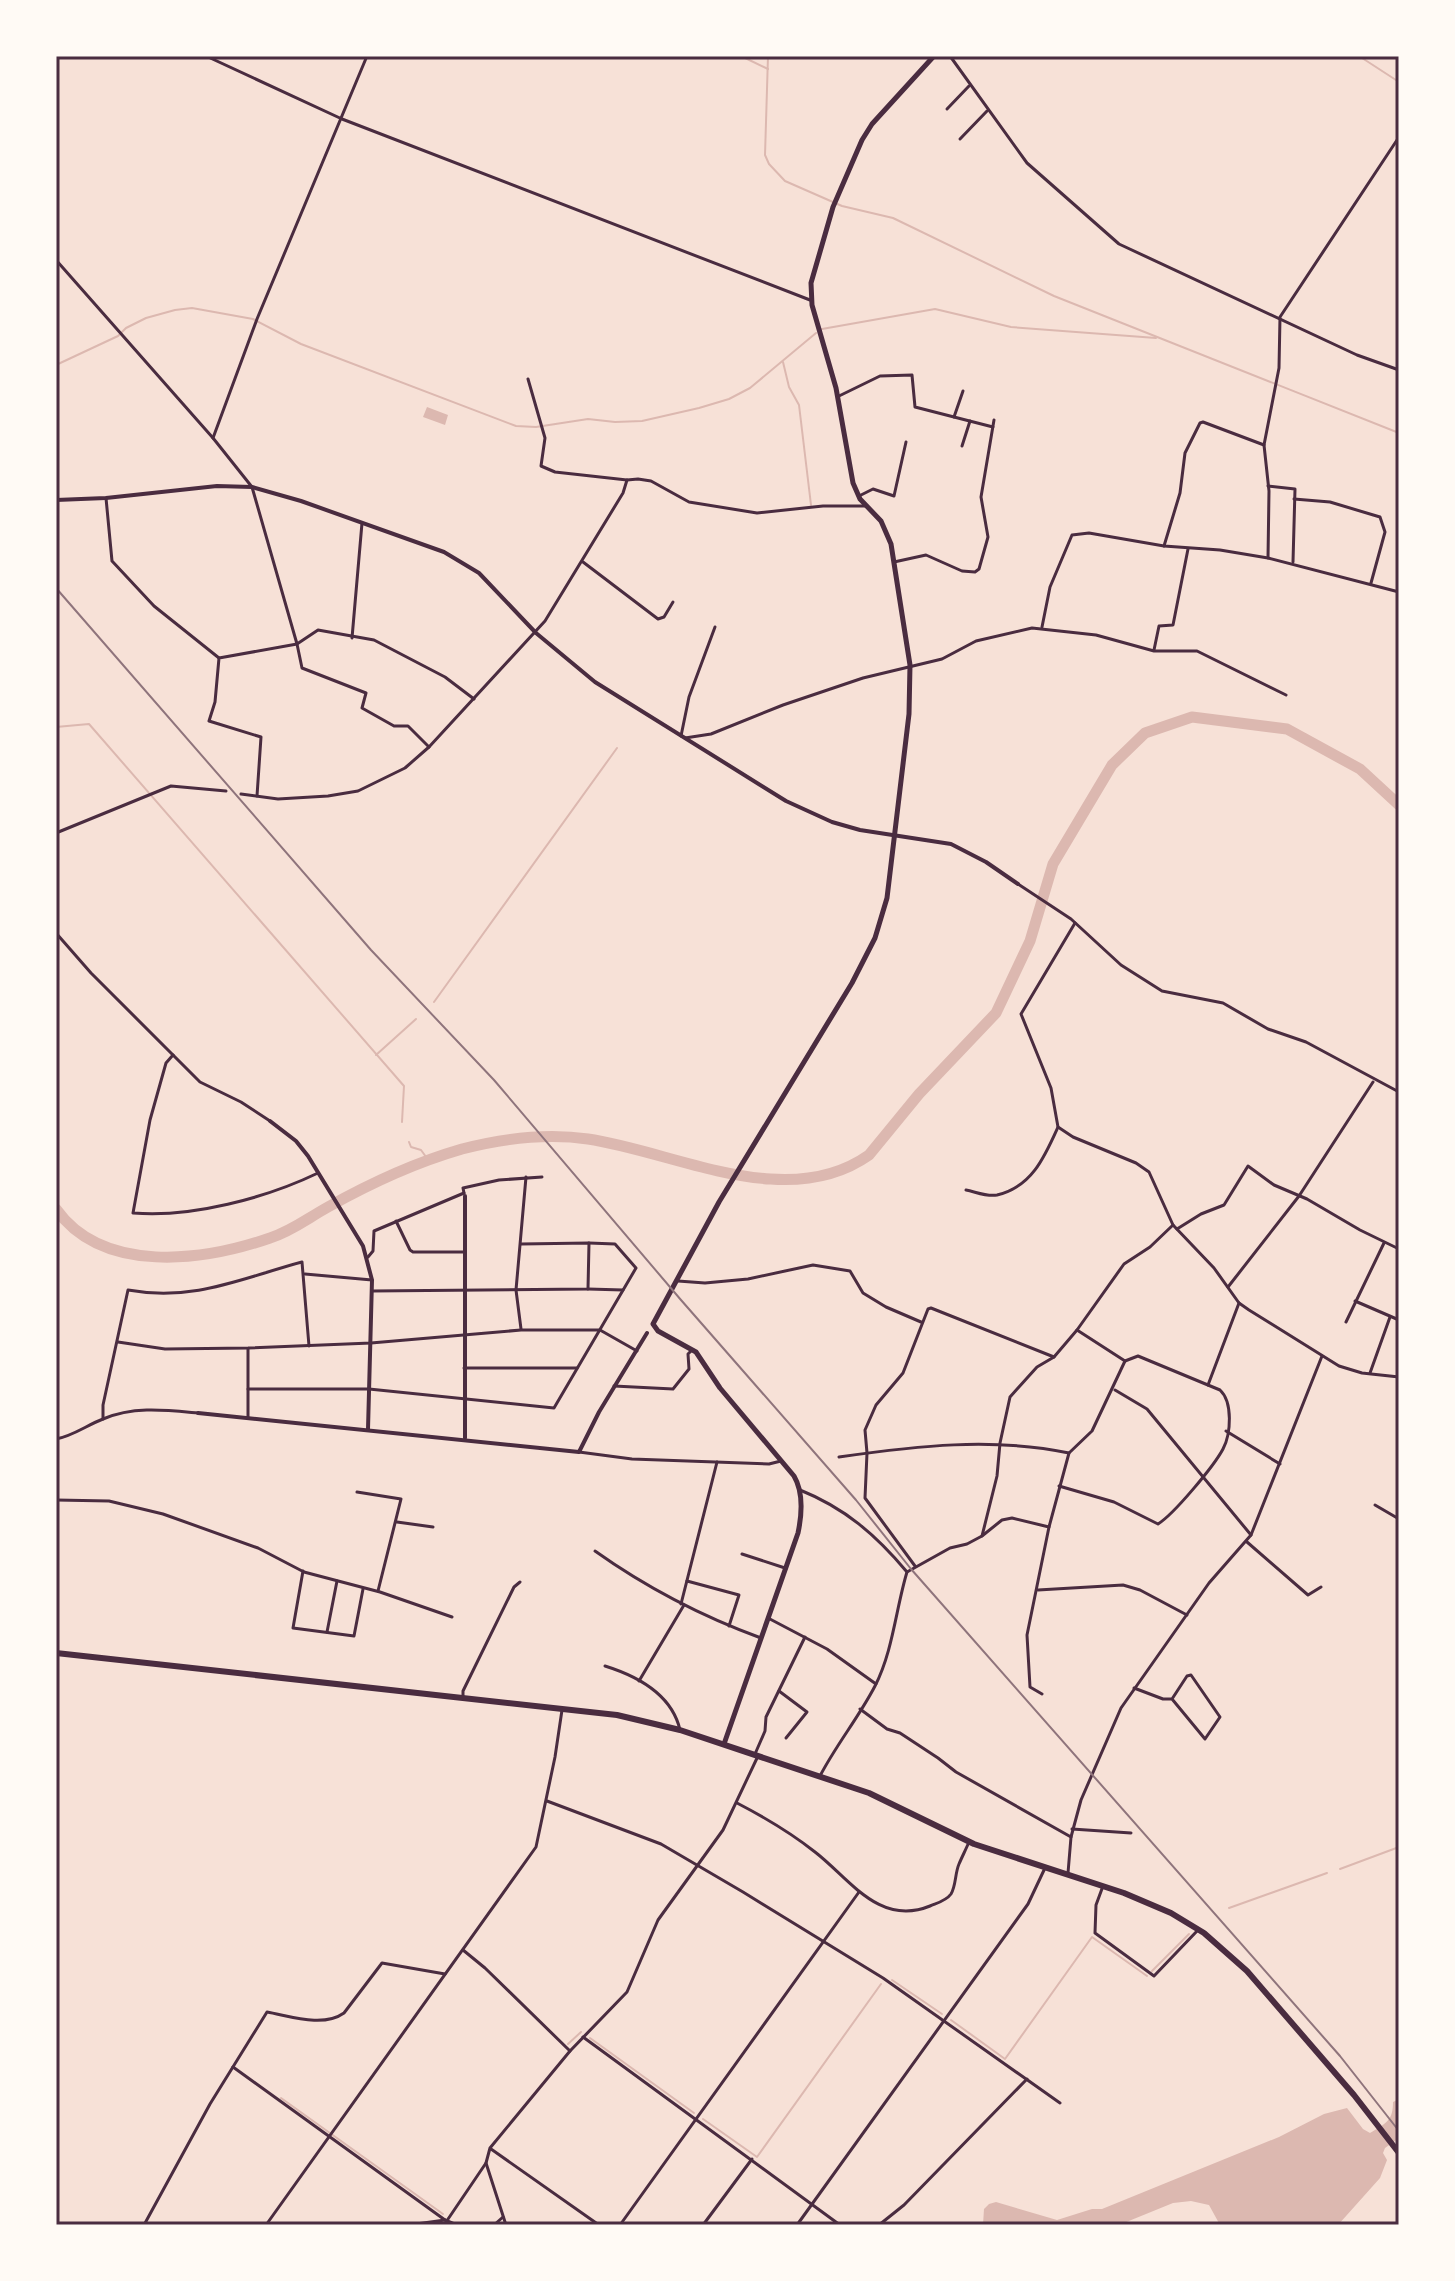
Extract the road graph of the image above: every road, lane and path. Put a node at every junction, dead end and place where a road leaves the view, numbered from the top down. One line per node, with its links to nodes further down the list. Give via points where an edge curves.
1 (206, 56): 8 (street)
2 (367, 56): 8 (street)
3 (934, 56): 12 (main road, via 872,124 856,152 833,207 813,274)
4 (950, 56): 5 (street)
5 (969, 86): 6 (street); 7 (street)
6 (947, 109)
7 (987, 111): 10 (street); 13 (street, via 1027,163 1119,244)
8 (342, 119): 12 (street); 22 (street)
9 (1399, 137): 13 (street)
10 (960, 139)
11 (56, 260): 22 (street)
12 (811, 300): 17 (main road)
13 (1280, 317): 14 (street); 24 (street, via 1279,372)
14 (1399, 370)
15 (528, 379): 26 (street, via 545,444 541,466)
16 (963, 391): 18 (street)
17 (838, 397): 18 (street, via 880,376 912,375 915,407); 29 (main road, via 850,474)
18 (954, 417): 20 (street)
19 (994, 420): 21 (street)
20 (970, 421): 21 (street); 25 (street)
21 (993, 427): 39 (street, via 981,497 988,537 979,569 962,571 926,555)
22 (213, 438): 28 (street)
23 (906, 442): 29 (street, via 894,496 873,489)
24 (1264, 445): 27 (street); 35 (street, via 1200,423 1185,453)
25 (962, 446)
26 (627, 480): 33 (street, via 651,481 689,502 757,513); 38 (street)
27 (1268, 486): 31 (street, via 1295,489); 37 (street)
28 (252, 487): 30 (street); 34 (street); 48 (street)
29 (859, 496): 33 (main road)
30 (106, 498): 32 (street); 50 (street, via 112,561 154,606)
31 (1294, 499): 40 (street); 41 (street, via 1330,502 1380,517 1385,532)
32 (56, 500)
33 (867, 506): 39 (main road, via 886,529)
34 (362, 523): 46 (street, via 457,557 491,584); 47 (street)
35 (1164, 546): 36 (street); 45 (street, via 1106,535 1072,535 1050,587)
36 (1188, 549): 37 (street); 49 (street, via 1173,625 1159,626)
37 (1268, 558): 40 (street)
38 (583, 562): 43 (street, via 658,619); 46 (street)
39 (894, 562): 51 (main road)
40 (1293, 564): 41 (street)
41 (1371, 584): 42 (street)
42 (1399, 592)
43 (673, 602)
44 (715, 627): 54 (street, via 689,697)
45 (1042, 627): 49 (street); 51 (street, via 976,641 942,659)
46 (536, 633): 53 (street); 54 (street, via 595,682)
47 (352, 638): 48 (street, via 318,630); 53 (street, via 374,640)
48 (297, 644): 50 (street); 55 (street, via 302,668 366,693 362,708 394,726 408,726)
49 (1154, 651): 52 (street, via 1203,653)
50 (219, 658): 58 (street, via 209,721 261,737)
51 (910, 665): 54 (street, via 711,734); 60 (main road)
52 (1286, 695)
53 (475, 699): 55 (street)
54 (683, 737): 60 (street, via 803,809 844,826)
55 (429, 747): 58 (street, via 405,768 358,791 297,799)
56 (226, 791): 59 (street, via 171,786)
57 (241, 794): 58 (street)
58 (257, 796)
59 (56, 833)
60 (896, 837): 61 (street, via 951,844); 85 (main road, via 887,898 871,947)
61 (1018, 884): 62 (street)
62 (1073, 921): 65 (street, via 1109,956 1161,991 1223,1003); 68 (street, via 1021,1014 1051,1088)
63 (56, 933): 64 (street)
64 (173, 1055): 67 (street, via 208,1087); 69 (street, via 150,1120 133,1213 201,1211)
65 (1374, 1080): 66 (street); 74 (street)
66 (1399, 1092)
67 (270, 1121): 69 (street, via 296,1141)
68 (1058, 1127): 72 (street, via 1026,1181 994,1195); 76 (street, via 1146,1169)
69 (320, 1175): 82 (street)
70 (526, 1177): 71 (street); 73 (street, via 463,1188); 79 (street)
71 (542, 1177)
72 (966, 1190)
73 (464, 1194): 75 (street); 81 (street)
74 (1299, 1196): 76 (street, via 1248,1166 1224,1205); 78 (street); 86 (street)
75 (396, 1221): 81 (street, via 413,1252); 82 (street, via 374,1231)
76 (1175, 1227): 86 (street); 100 (street, via 1121,1267)
77 (589, 1243): 79 (street); 87 (street); 89 (street, via 615,1244 635,1265)
78 (1384, 1243): 80 (street); 92 (street)
79 (521, 1244): 88 (street)
80 (1399, 1249)
81 (464, 1252): 91 (street)
82 (368, 1257): 84 (street)
83 (305, 1274): 84 (street); 103 (street, via 302,1262 193,1291 128,1290); 105 (street)
84 (372, 1280): 90 (street)
85 (677, 1281): 96 (street, via 705,1283 828,1267 850,1271 863,1293); 107 (main road, via 653,1324)
86 (1228, 1287): 93 (street)
87 (588, 1289): 88 (street); 89 (street)
88 (516, 1290): 91 (street); 98 (street)
89 (623, 1290): 99 (street)
90 (372, 1291): 91 (street); 104 (street)
91 (464, 1291): 102 (street)
92 (1355, 1301): 94 (street); 97 (street)
93 (1239, 1303): 109 (street); 117 (street)
94 (1390, 1317): 95 (street); 114 (street)
95 (1399, 1320)
96 (921, 1322): 110 (street, via 931,1308); 131 (street, via 903,1373 866,1425)
97 (1346, 1322)
98 (521, 1330): 99 (street); 102 (street)
99 (600, 1330): 108 (street); 113 (street)
100 (1077, 1330): 110 (street); 111 (street)
101 (647, 1333): 108 (street)
102 (465, 1336): 104 (street); 112 (street)
103 (118, 1342): 106 (street, via 165,1349); 124 (street)
104 (371, 1343): 105 (street); 119 (street)
105 (309, 1346): 106 (street)
106 (248, 1348): 118 (street)
107 (693, 1349): 116 (street, via 689,1369 673,1389); 134 (main road)
108 (637, 1351): 116 (street)
109 (1322, 1356): 114 (street); 136 (street)
110 (1054, 1357): 129 (street, via 1037,1367 1010,1397)
111 (1125, 1361): 117 (street, via 1138,1356 1158,1362); 120 (street)
112 (464, 1368): 113 (street); 121 (street)
113 (577, 1368): 121 (street, via 554,1408)
114 (1370, 1375): 115 (street)
115 (1399, 1377)
116 (614, 1386): 130 (street)
117 (1207, 1387): 126 (street, via 1227,1397)
118 (248, 1389): 119 (street); 123 (street)
119 (369, 1389): 121 (street); 125 (street)
120 (1113, 1389): 132 (street, via 1092,1431); 137 (street, via 1147,1409)
121 (465, 1399): 128 (street)
122 (198, 1413): 123 (street); 124 (street, via 151,1409)
123 (248, 1417): 125 (street)
124 (103, 1419): 127 (street)
125 (368, 1429): 128 (street)
126 (1226, 1431): 136 (street); 137 (street, via 1223,1449)
127 (56, 1439)
128 (465, 1439): 130 (street)
129 (1000, 1443): 131 (street); 132 (street); 148 (street)
130 (579, 1452): 135 (street)
131 (867, 1453): 133 (street); 152 (street, via 865,1498)
132 (1069, 1453): 138 (street)
133 (839, 1457)
134 (781, 1461): 135 (street); 139 (main road)
135 (717, 1462): 157 (street)
136 (1280, 1464): 147 (street)
137 (1202, 1475): 138 (street, via 1158,1524 1114,1502); 147 (street)
138 (1059, 1486): 146 (street)
139 (800, 1490): 153 (main road, via 800,1524); 155 (street, via 862,1524)
140 (357, 1492): 144 (street, via 401,1499)
141 (56, 1500): 154 (street, via 109,1501 163,1514 258,1548)
142 (1375, 1505): 143 (street)
143 (1399, 1519)
144 (396, 1522): 145 (street); 162 (street)
145 (433, 1527)
146 (1049, 1527): 148 (street, via 1012,1518); 161 (street)
147 (1251, 1535): 149 (street)
148 (982, 1536): 152 (street)
149 (1247, 1542): 159 (street, via 1308,1595); 164 (street)
150 (595, 1551): 163 (street)
151 (742, 1554): 153 (street)
152 (915, 1566): 155 (street)
153 (785, 1568): 166 (main road)
154 (303, 1571): 156 (street); 168 (street, via 293,1628)
155 (907, 1572): 174 (street)
156 (337, 1581): 160 (street); 168 (street)
157 (687, 1581): 163 (street); 167 (street, via 739,1595)
158 (520, 1582): 178 (street)
159 (1321, 1587)
160 (363, 1588): 162 (street); 168 (street, via 354,1636)
161 (1038, 1590): 164 (street, via 1123,1585); 177 (street, via 1027,1653 1030,1687)
162 (378, 1591): 165 (street)
163 (682, 1605): 167 (street); 173 (street)
164 (1187, 1615): 175 (street)
165 (452, 1617)
166 (768, 1618): 169 (street); 170 (main road)
167 (729, 1626): 170 (street)
168 (327, 1633)
169 (805, 1637): 174 (street); 176 (street)
170 (761, 1638): 184 (main road)
171 (56, 1653): 178 (highway)
172 (605, 1666): 173 (street)
173 (639, 1681): 182 (street, via 670,1706)
174 (876, 1684): 181 (street)
175 (1134, 1688): 179 (street); 189 (street, via 1091,1774)
176 (779, 1691): 183 (street, via 807,1712); 185 (street)
177 (1042, 1694)
178 (463, 1697): 180 (highway)
179 (1172, 1699): 179 (street, via 1203,1739 1205,1739 1220,1717 1191,1675)
180 (562, 1708): 182 (highway); 187 (street)
181 (860, 1709): 186 (street); 191 (street, via 956,1772)
182 (680, 1730): 184 (highway)
183 (786, 1738)
184 (724, 1744): 185 (highway)
185 (757, 1755): 186 (highway); 188 (street)
186 (820, 1776): 192 (highway, via 878,1796)
187 (547, 1801): 193 (street, via 661,1844); 200 (street, via 536,1847)
188 (737, 1802): 193 (street); 197 (street, via 817,1853)
189 (1072, 1829): 190 (street); 191 (street)
190 (1131, 1833)
191 (1071, 1837): 195 (street)
192 (969, 1842): 194 (highway); 197 (street, via 953,1890 943,1901 913,1910 886,1908)
193 (697, 1867): 199 (street); 203 (street, via 658,1920 627,1992)
194 (1045, 1868): 195 (highway); 202 (street, via 1034,1896)
195 (1068, 1875): 196 (highway)
196 (1103, 1886): 198 (highway, via 1157,1906); 198 (street, via 1095,1933 1154,1976)
197 (859, 1892): 199 (street)
198 (1199, 1930): 211 (highway, via 1247,1971)
199 (824, 1941): 202 (street); 208 (street)
200 (463, 1950): 201 (street); 204 (street)
201 (445, 1974): 205 (street, via 382,1963 337,2018 320,2021 267,2012); 209 (street)
202 (945, 2021): 206 (street); 214 (street)
203 (583, 2037): 204 (street); 208 (street)
204 (570, 2051): 210 (street)
205 (233, 2067): 209 (street); 217 (street)
206 (1027, 2079): 207 (street); 228 (street)
207 (1060, 2103)
208 (696, 2119): 212 (street); 224 (street)
209 (329, 2137): 216 (street); 218 (street)
210 (490, 2148): 213 (street); 223 (street)
211 (1399, 2153)
212 (752, 2159): 214 (street); 225 (street)
213 (486, 2163): 215 (street); 216 (street)
214 (813, 2203): 226 (street); 227 (street)
215 (504, 2217): 221 (street); 222 (street)
216 (444, 2222): 219 (street); 220 (street)
217 (144, 2225)
218 (266, 2225)
219 (409, 2225)
220 (457, 2225)
221 (494, 2225)
222 (506, 2225)
223 (599, 2225)
224 (620, 2225)
225 (703, 2225)
226 (797, 2225)
227 (840, 2225)
228 (879, 2225)

